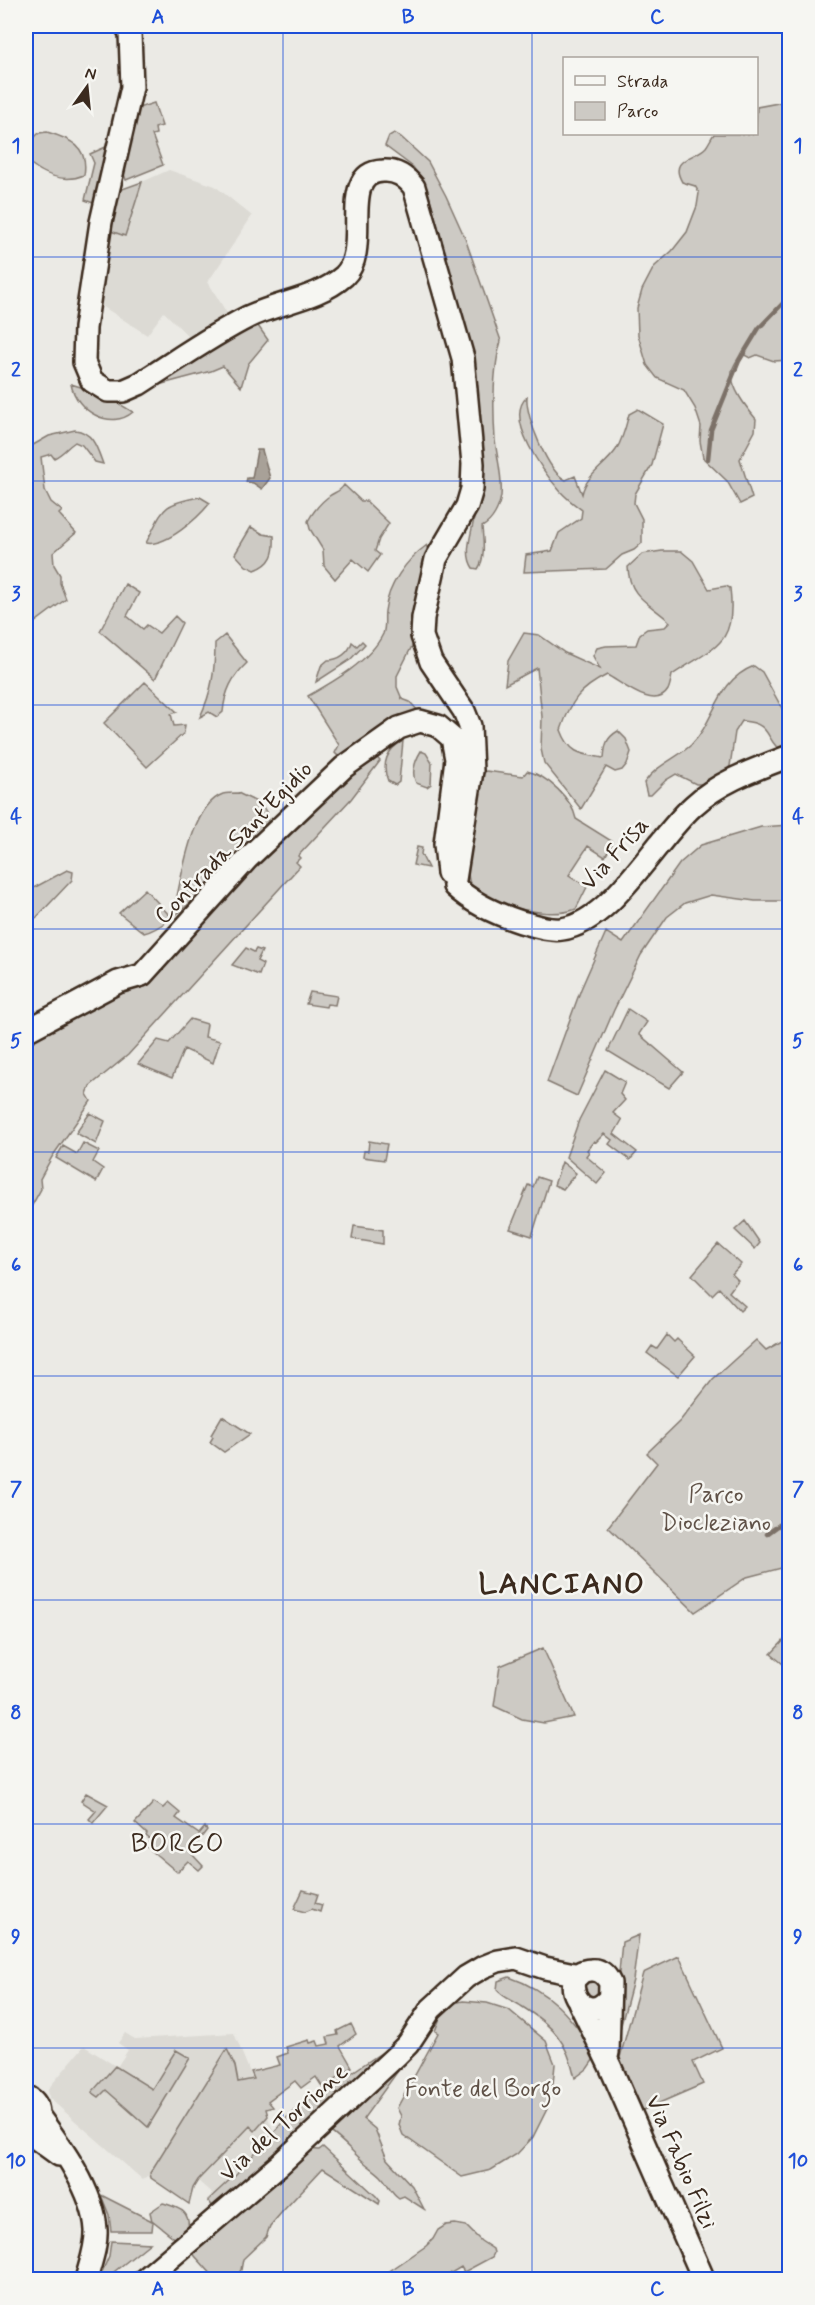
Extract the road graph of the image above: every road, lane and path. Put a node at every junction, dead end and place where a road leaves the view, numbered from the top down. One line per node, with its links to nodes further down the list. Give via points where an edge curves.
1 (126, 26): 2 (street, Via Frisa, via 130,33 132,87 101,222 85,327 84,362 92,381 108,391 123,391 139,384 249,316 326,289 345,275 353,261 358,242 356,201 366,177 392,171 406,177 414,187 463,358 473,464 467,506 436,558 422,636 431,662 470,726 472,771 454,886 499,914 541,927 559,929 580,923 607,904 693,806 738,775)
2 (789, 756)
3 (448, 876): 4 (street, Contrada Sant'Egidio, via 445,844 456,759 454,745 448,733 432,724 406,724 344,767 247,859 142,975 117,982)
4 (26, 1031)
5 (577, 1990): 6 (street, via 584,2005 595,2007); 6 (street, via 591,1970 603,1973 610,1983); 7 (street, Via Fabio Filzi); 11 (street, Via del Torrione, via 545,1968 516,1958 498,1961 466,1977 431,2009 397,2055 279,2164)
6 (609, 1998): 7 (street)
7 (610, 2066): 12 (street, Via Fabio Filzi)
8 (26, 2096): 9 (street, via 35,2102)
9 (30, 2125): 10 (street, via 52,2133 85,2190 96,2228)
10 (86, 2280)
11 (144, 2280)
12 (705, 2280)

